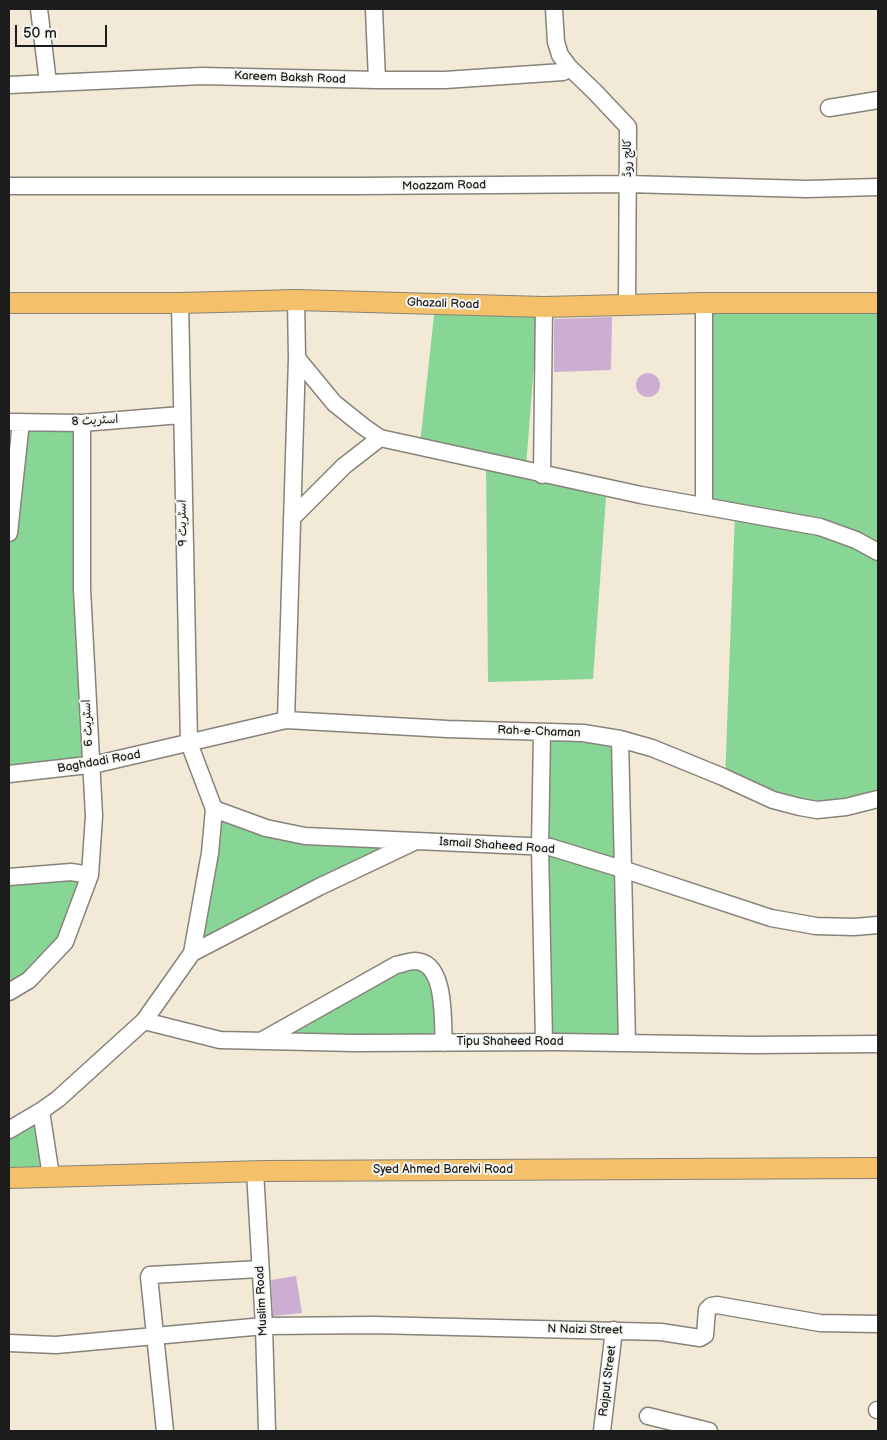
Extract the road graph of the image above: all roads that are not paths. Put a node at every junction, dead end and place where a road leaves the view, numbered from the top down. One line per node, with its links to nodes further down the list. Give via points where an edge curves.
1 (40, 9): 6 (street)
2 (374, 9): 5 (street)
3 (554, 9): 4 (street, کالج روڈ, via 556,42)
4 (569, 67): 5 (street, Kareem Baksh Road, via 563,72 445,80); 10 (street, کالج روڈ, via 628,126)
5 (377, 80): 6 (street, Kareem Baksh Road, via 202,76)
6 (48, 83): 7 (street, Kareem Baksh Road)
7 (9, 85)
8 (878, 100): 9 (street)
9 (828, 108)
10 (628, 184): 11 (street, Moazzam Road); 12 (street, Moazzam Road, via 807,190); 18 (street, کالج روڈ)
11 (9, 186)
12 (878, 187)
13 (296, 300): 15 (main road, Ghazali Road); 19 (main road, Ghazali Road); 20 (street)
14 (9, 303): 15 (main road, Ghazali Road)
15 (180, 303): 21 (street, اسٹریٹ 9)
16 (878, 303): 17 (main road, Ghazali Road)
17 (704, 304): 18 (main road, Ghazali Road); 26 (street)
18 (627, 306): 19 (main road, Ghazali Road)
19 (544, 308): 25 (street)
20 (297, 358): 24 (street, via 334,403); 27 (street)
21 (181, 415): 23 (street, اسٹریٹ 8); 33 (street, اسٹریٹ 9)
22 (15, 422): 23 (street, اسٹریٹ 8); 28 (street)
23 (82, 423): 34 (street, اسٹریٹ 6, via 82,589)
24 (380, 438): 25 (street); 27 (street, via 344,466)
25 (542, 474): 26 (street)
26 (704, 506): 29 (street, via 820,527)
27 (292, 518): 30 (street)
28 (9, 533)
29 (878, 552)
30 (286, 720): 31 (street, Rah-e-Chaman); 33 (street, Rah-e-Chaman)
31 (542, 733): 32 (street, Rah-e-Chaman, via 583,733); 39 (street)
32 (620, 739): 36 (street, Rah-e-Chaman, via 652,748 766,797 800,807 817,810); 40 (street)
33 (188, 743): 34 (street, Baghdadi Road); 37 (street, اسٹریٹ 9)
34 (90, 766): 35 (street, Baghdadi Road); 41 (street, اسٹریٹ 6, via 94,816)
35 (9, 774)
36 (878, 799)
37 (214, 810): 38 (street, via 266,828 305,836); 44 (street, via 210,853)
38 (418, 840): 39 (street, Ismail Shaheed Road); 44 (street, Ismail Shaheed Road)
39 (540, 847): 40 (street, Ismail Shaheed Road, via 550,847); 49 (street)
40 (622, 869): 43 (street, Ismail Shaheed Road, via 771,918 816,926); 50 (street)
41 (90, 875): 42 (street, via 70,872); 45 (street, اسٹریٹ 6, via 65,942 29,980)
42 (9, 877)
43 (878, 925)
44 (192, 953): 46 (street)
45 (9, 992)
46 (144, 1021): 47 (street, Tipu Shaheed Road, via 220,1040); 52 (street)
47 (261, 1041): 48 (street, Tipu Shaheed Road); 48 (street, via 396,965 416,961 426,964 436,975)
48 (444, 1042): 49 (street, Tipu Shaheed Road)
49 (544, 1042): 50 (street, Tipu Shaheed Road)
50 (627, 1043): 51 (street, Tipu Shaheed Road)
51 (878, 1044)
52 (41, 1111): 53 (street); 56 (street)
53 (9, 1130)
54 (878, 1168): 55 (main road, Syed Ahmed Barelvi Road)
55 (255, 1171): 56 (main road, Syed Ahmed Barelvi Road); 58 (street, Muslim Road)
56 (51, 1176): 57 (main road, Syed Ahmed Barelvi Road)
57 (9, 1178)
58 (260, 1269): 60 (street, Muslim Road); 62 (street, via 150,1275)
59 (878, 1324): 61 (street, N Naizi Street, via 820,1323 711,1306 707,1310 705,1335 700,1338)
60 (264, 1326): 61 (street, N Naizi Street); 62 (street, N Naizi Street); 66 (street, Muslim Road)
61 (614, 1330): 67 (street, Rajput Street)
62 (155, 1335): 63 (street, N Naizi Street, via 56,1345); 65 (street)
63 (9, 1343)
64 (648, 1416): 68 (street)
65 (165, 1431)
66 (266, 1431)
67 (602, 1431)
68 (709, 1431)

